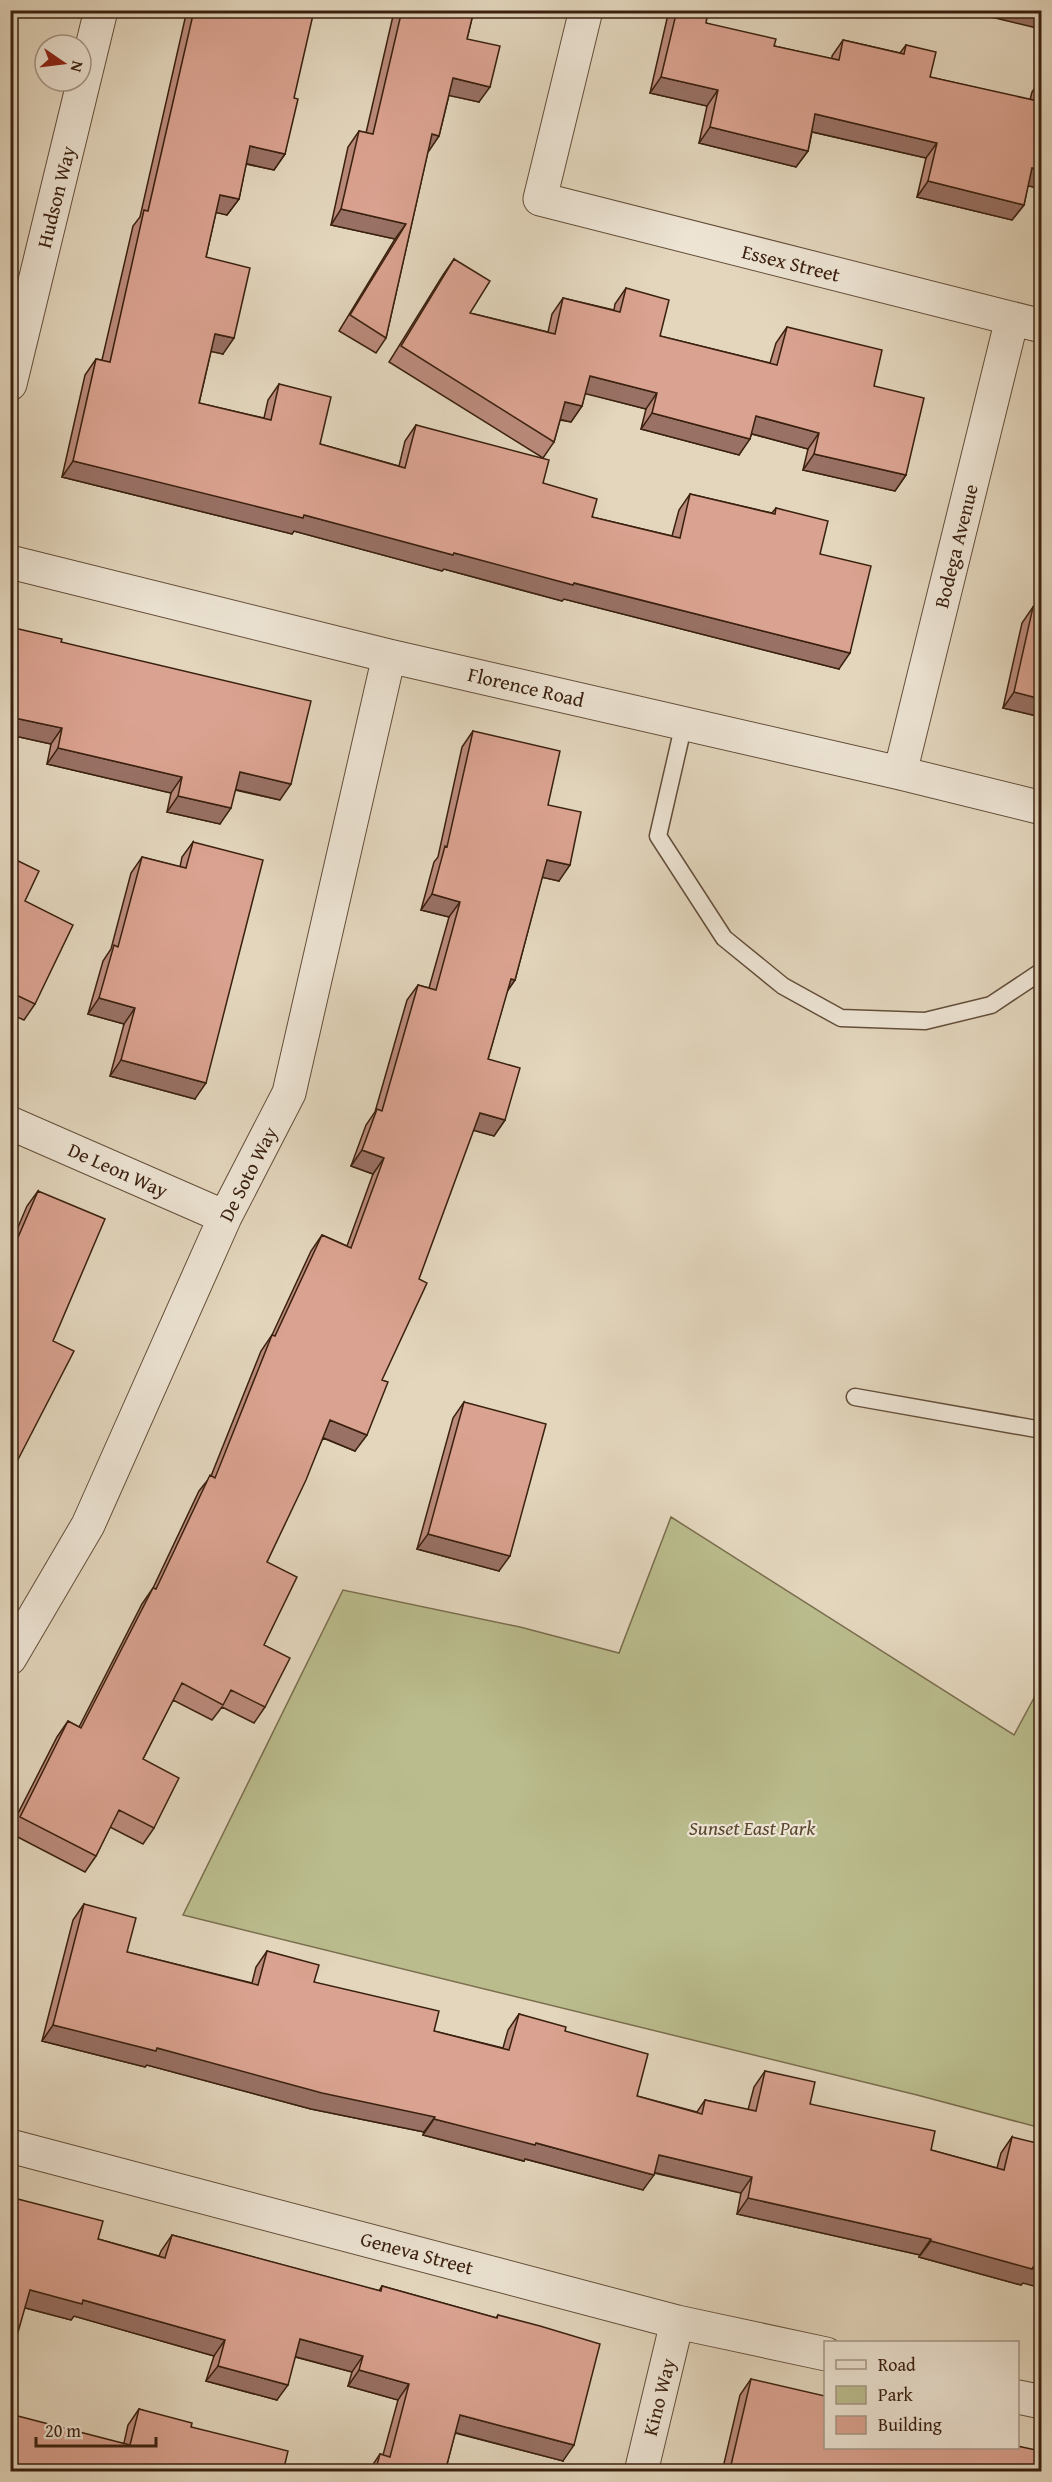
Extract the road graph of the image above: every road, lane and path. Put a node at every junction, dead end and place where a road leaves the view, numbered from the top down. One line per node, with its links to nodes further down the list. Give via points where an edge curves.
1 (101, 10): 4 (street, Hudson Way)
2 (586, 10): 3 (street, Essex Street, via 540,199)
3 (1027, 322): 8 (street, Bodega Avenue)
4 (10, 384)
5 (10, 562): 6 (street, Florence Road)
6 (389, 656): 7 (street, Florence Road); 12 (street, De Soto Way, via 289,1093)
7 (684, 723): 8 (street, Florence Road); 10 (lane, via 658,836 724,938 783,986 841,1018 925,1021 991,1005)
8 (900, 773): 9 (street, Florence Road)
9 (1041, 808)
10 (1041, 971)
11 (10, 1123): 12 (street, De Leon Way)
12 (225, 1217): 15 (street, De Soto Way, via 88,1525)
13 (855, 1397): 14 (lane)
14 (1041, 1430)
15 (10, 1658)
16 (10, 2146): 17 (street, Geneva Street)
17 (677, 2322): 18 (street, Geneva Street); 21 (street, Kino Way)
18 (824, 2354)
19 (1019, 2397): 20 (street)
20 (1041, 2402)
21 (641, 2472)

